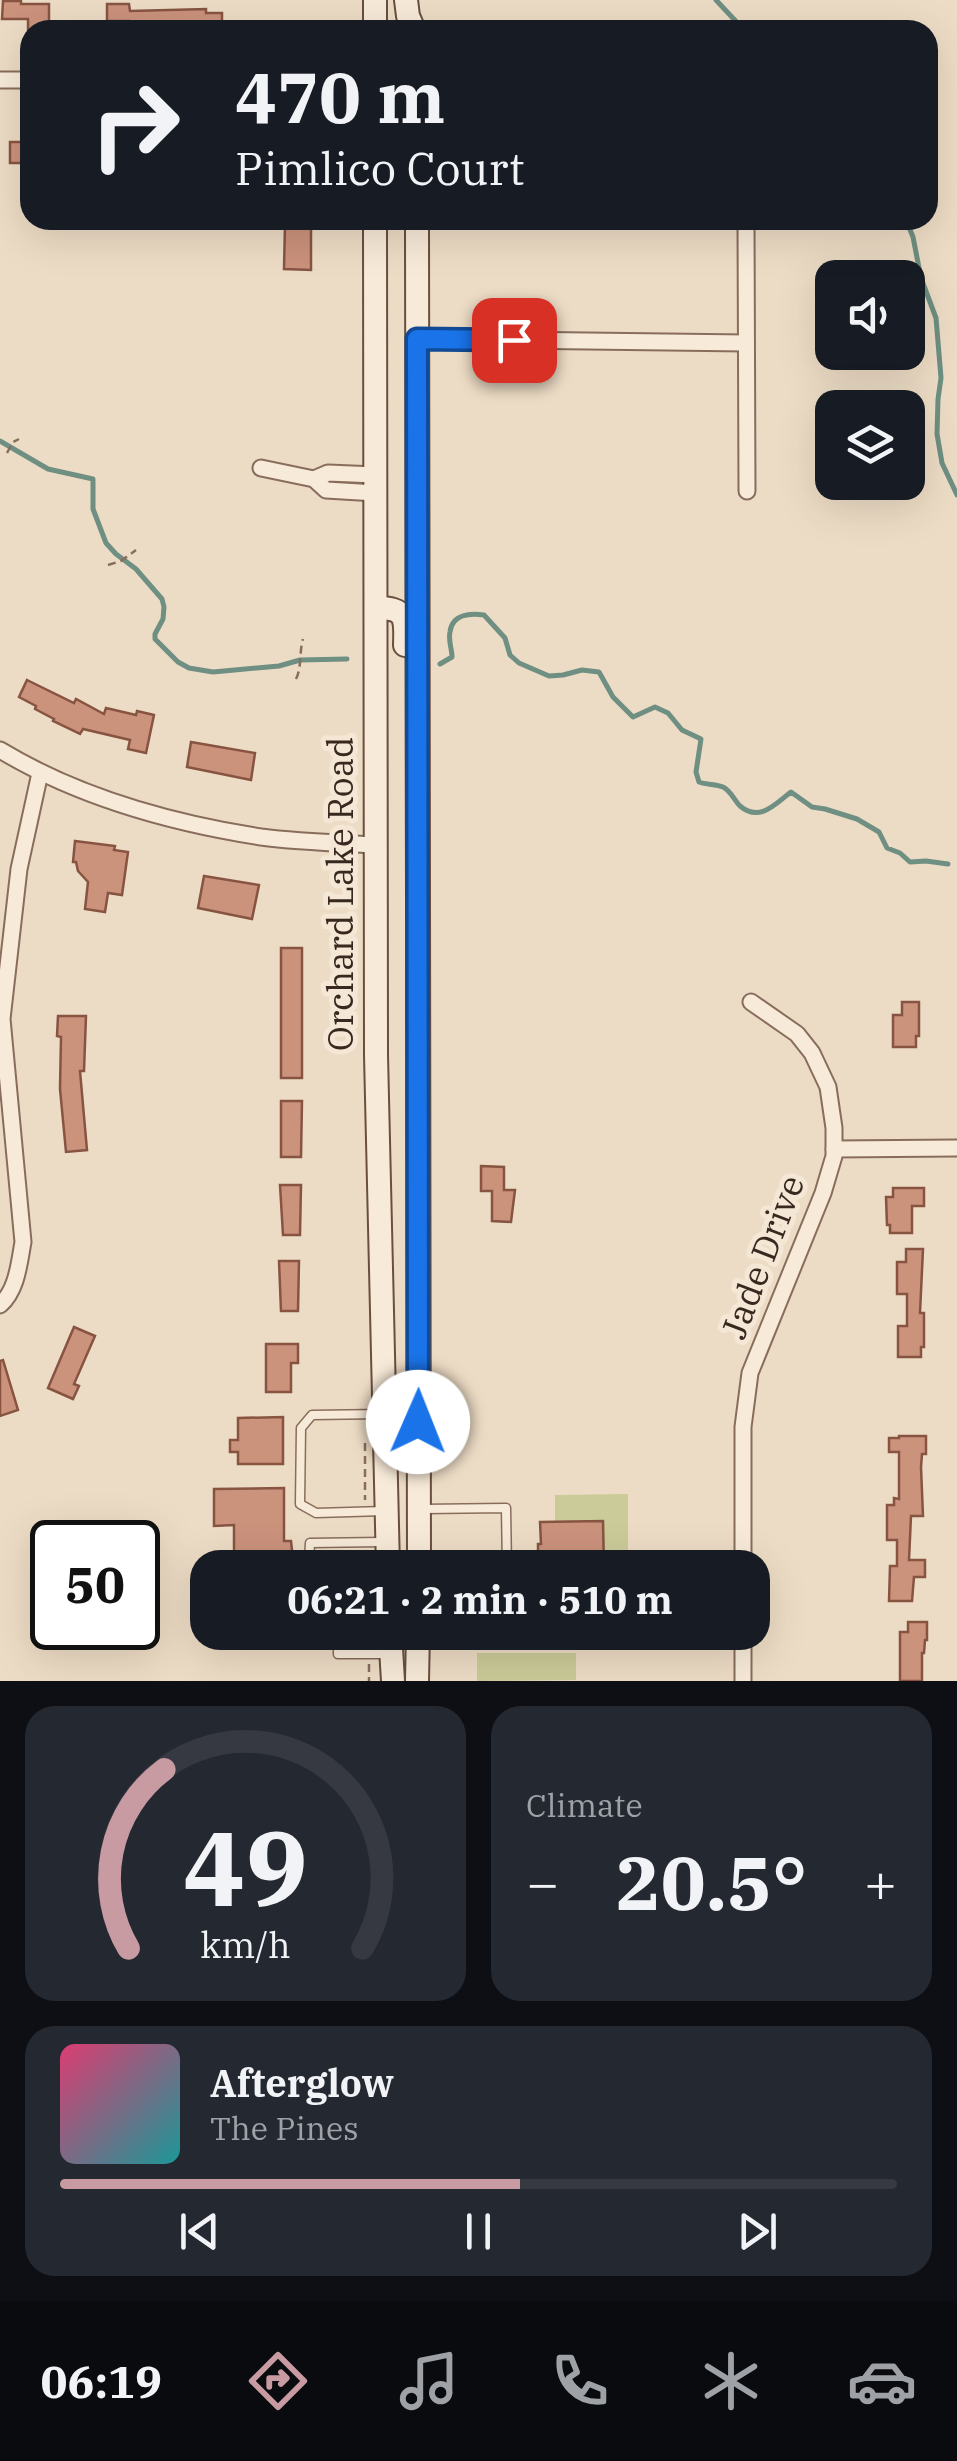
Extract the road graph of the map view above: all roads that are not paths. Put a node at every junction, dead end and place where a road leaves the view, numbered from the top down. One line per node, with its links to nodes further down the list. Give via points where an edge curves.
1 (374, 230): 9 (main road, Orchard Lake Road)
2 (377, 230): 5 (main road, via 389,247)
3 (417, 230): 5 (main road)
4 (746, 230): 7 (street)
5 (418, 250): 6 (main road)
6 (417, 339): 7 (street); 13 (main road)
7 (746, 343): 10 (street)
8 (260, 468): 9 (street)
9 (376, 484): 11 (main road, Orchard Lake Road)
10 (746, 490)
11 (376, 608): 13 (main road, via 392,608 405,620 405,728); 15 (main road, Orchard Lake Road)
12 (0, 750): 14 (street)
13 (418, 756): 19 (main road)
14 (40, 774): 15 (street, via 206,827); 17 (street, via 19,869)
15 (376, 846): 18 (main road, Orchard Lake Road)
16 (751, 1002): 20 (street, Jade Drive, via 812,1053 828,1087)
17 (1, 1012): 22 (street, via 24,1242 18,1275)
18 (376, 1055): 19 (main road, via 394,1073); 23 (main road, Orchard Lake Road)
19 (418, 1074): 24 (main road)
20 (834, 1148): 21 (street); 32 (street, Jade Drive, via 750,1373)
21 (957, 1148)
22 (0, 1304)
23 (381, 1324): 24 (main road, via 390,1338); 25 (main road, Orchard Lake Road)
24 (420, 1341): 26 (main road)
25 (383, 1414): 27 (main road, Orchard Lake Road); 27 (lane, via 312,1416 300,1428 300,1504 316,1513)
26 (419, 1516): 27 (main road); 30 (main road); 31 (lane, via 506,1508)
27 (386, 1524): 28 (lane, via 310,1543); 29 (main road, Orchard Lake Road)
28 (310, 1550)
29 (387, 1550)
30 (419, 1550)
31 (507, 1550)
32 (743, 1550)
33 (391, 1650): 36 (main road)
34 (418, 1650): 37 (main road)
35 (743, 1650): 38 (street)
36 (393, 1681)
37 (417, 1681)
38 (743, 1681)

